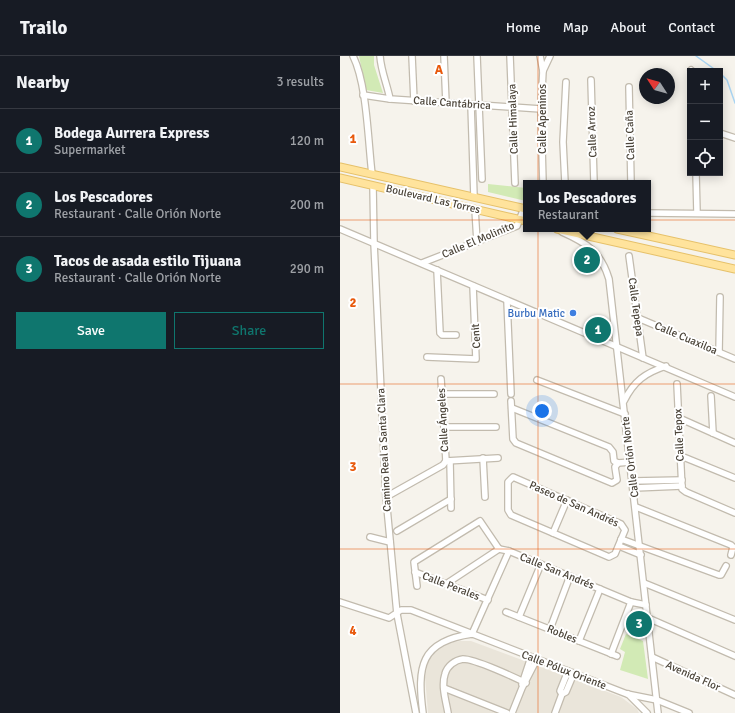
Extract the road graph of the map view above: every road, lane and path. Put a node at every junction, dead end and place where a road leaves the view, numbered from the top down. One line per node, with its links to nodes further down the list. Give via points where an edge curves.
1 (353, 56): 13 (street, via 358,65)
2 (380, 56): 14 (street)
3 (412, 56): 15 (street)
4 (444, 56): 16 (street)
5 (477, 56): 18 (street)
6 (510, 56): 19 (street, Calle Himalaya)
7 (540, 56): 9 (street, Calle Apeninos)
8 (550, 56): 9 (street)
9 (543, 71): 20 (street, Calle Apeninos)
10 (591, 80): 30 (street, Calle Arroz)
11 (566, 82): 29 (street, via 563,142)
12 (629, 87): 31 (street, Calle Caña)
13 (363, 95): 14 (street, Calle Cantábrica); 24 (street)
14 (390, 99): 15 (street, Calle Cantábrica)
15 (414, 101): 16 (street, Calle Cantábrica)
16 (446, 103): 17 (street, Calle Cantábrica)
17 (471, 105): 18 (street, Calle Cantábrica); 34 (street)
18 (478, 105): 19 (street, Calle Cantábrica); 27 (street)
19 (513, 107): 20 (street, Calle Cantábrica); 32 (street, Calle Himalaya)
20 (540, 109): 28 (street, Calle Apeninos)
21 (723, 134): 22 (street)
22 (735, 138)
23 (340, 167): 24 (main road, Boulevard Las Torres)
24 (372, 174): 34 (main road, Boulevard Las Torres)
25 (696, 176): 38 (street)
26 (340, 178): 33 (main road, Boulevard Las Torres)
27 (482, 179)
28 (543, 180)
29 (565, 180)
30 (594, 180)
31 (631, 180)
32 (515, 183)
33 (373, 186): 36 (main road, Boulevard Las Torres); 46 (street, Camino Real a Santa Clara)
34 (474, 197): 35 (main road, Boulevard Las Torres)
35 (523, 208)
36 (475, 209): 40 (main road, Boulevard Las Torres); 45 (street)
37 (651, 213): 38 (street)
38 (697, 213): 39 (street)
39 (735, 214)
40 (523, 221): 45 (street, Calle El Molinito, via 517,226)
41 (340, 229): 46 (street)
42 (562, 232): 57 (street, Calle Orión Norte, via 590,247 605,266)
43 (569, 232): 50 (main road)
44 (631, 232): 47 (main road)
45 (477, 242): 49 (street, Calle El Molinito)
46 (374, 243): 49 (street); 88 (street, Camino Real a Santa Clara)
47 (735, 255)
48 (629, 256): 55 (street, Calle Tepepa)
49 (422, 263): 51 (street)
50 (735, 269)
51 (437, 270): 52 (street); 56 (street, via 440,333)
52 (473, 286): 54 (street); 59 (street, Cenit, via 476,359)
53 (720, 297): 58 (street)
54 (507, 301): 57 (street); 71 (street)
55 (638, 318): 58 (street, Calle Cuaxiloa); 60 (street, Calle Tepepa)
56 (456, 334)
57 (618, 347): 60 (street); 70 (street, Calle Orión Norte)
58 (719, 352): 61 (street, Calle Cuaxiloa)
59 (427, 357)
60 (643, 358): 62 (street)
61 (735, 359)
62 (666, 366): 69 (street); 70 (street, via 640,377)
63 (441, 379): 66 (street, Calle Ángeles)
64 (537, 380): 72 (street)
65 (677, 384): 73 (street, Calle Tepox)
66 (442, 394): 67 (street); 74 (street, Calle Ángeles)
67 (494, 394)
68 (711, 396): 76 (street)
69 (735, 396)
70 (624, 401): 72 (street, Calle Orión Norte)
71 (512, 408): 83 (street, via 609,447); 83 (street, via 513,439 516,443 612,484 617,480)
72 (625, 414): 82 (street, Calle Orión Norte)
73 (679, 418): 76 (street); 78 (street, Calle Tepox)
74 (444, 427): 75 (street); 81 (street, Calle Ángeles)
75 (496, 427)
76 (713, 433): 77 (street)
77 (735, 443)
78 (681, 456): 84 (street); 85 (street, Calle Tepox)
79 (483, 458): 80 (street); 81 (street); 89 (street)
80 (498, 458)
81 (448, 461): 88 (street); 90 (street, Calle Ángeles)
82 (631, 462): 83 (street); 86 (street, Calle Orión Norte)
83 (616, 464)
84 (735, 478)
85 (682, 480): 86 (street); 87 (street, Calle Tepox)
86 (633, 484): 87 (street); 92 (street, Calle Orión Norte)
87 (682, 486): 94 (street, via 686,492)
88 (386, 497): 99 (street, Camino Real a Santa Clara)
89 (485, 497)
90 (451, 499): 93 (street, Calle Ángeles); 95 (street)
91 (567, 500): 96 (street); 96 (street, Paseo de San Andrés, via 514,477 508,482 509,513); 98 (street, Paseo de San Andrés, via 621,524 625,530)
92 (636, 507): 101 (street, Calle Orión Norte); 105 (street, via 731,545)
93 (451, 508)
94 (735, 513)
95 (398, 531)
96 (553, 533): 100 (street, Paseo de San Andrés, via 609,557 615,554)
97 (370, 537): 99 (street)
98 (621, 539): 100 (street, Paseo de San Andrés); 101 (street)
99 (390, 542): 119 (street, Camino Real a Santa Clara)
100 (619, 546): 104 (street)
101 (640, 547): 104 (street, Calle Orión Norte); 107 (street, via 721,576)
102 (499, 549): 103 (street, Calle San Andrés); 108 (street, via 480,521 414,562); 111 (street)
103 (509, 551): 106 (street, Calle San Andrés); 114 (street)
104 (641, 555): 110 (street, Calle Orión Norte)
105 (731, 555)
106 (541, 564): 109 (street, Calle San Andrés); 120 (street)
107 (726, 566)
108 (415, 572): 111 (street, Calle Perales); 112 (street)
109 (570, 576): 113 (street, Calle San Andrés); 123 (street)
110 (644, 583): 117 (street, Calle Orión Norte); 122 (street)
111 (446, 584): 114 (street, Calle Perales)
112 (417, 586)
113 (600, 589): 116 (street, Calle San Andrés); 125 (street)
114 (488, 600): 124 (street)
115 (340, 602): 119 (street, Calle Pólux Oriente, via 389,618)
116 (632, 603): 117 (street, Calle San Andrés); 126 (street)
117 (647, 607): 121 (street, Calle Orión Norte)
118 (506, 612): 120 (street, Robles)
119 (397, 614): 124 (street, Calle Pólux Oriente, via 401,610 411,610); 137 (street, Camino Real a Santa Clara)
120 (519, 617): 123 (street, Robles)
121 (648, 618): 128 (street); 129 (street, Calle Orión Norte)
122 (735, 620)
123 (550, 629): 125 (street, Robles)
124 (472, 634): 130 (street, Calle Pólux Oriente); 138 (street, via 445,640 431,651 426,659 420,679)
125 (579, 641): 126 (street, Robles)
126 (611, 654): 127 (street, Robles)
127 (617, 656)
128 (735, 656)
129 (652, 657): 135 (street, Avenida Flor); 136 (street, Calle Orión Norte)
130 (534, 658): 131 (street, Calle Pólux Oriente); 132 (street)
131 (571, 672): 134 (street, Calle Pólux Oriente); 142 (street, via 566,692 562,694)
132 (524, 682): 133 (street, via 463,659 448,667 443,682); 141 (street)
133 (444, 688): 139 (street); 140 (street)
134 (627, 694): 136 (street, Calle Pólux Oriente); 143 (street)
135 (735, 695)
136 (657, 700): 144 (street, Calle Orión Norte); 145 (street, Calle Pólux Oriente)
137 (416, 713)
138 (423, 713)
139 (448, 713)
140 (508, 713)
141 (512, 713)
142 (554, 713)
143 (648, 713)
144 (658, 713)
145 (689, 713)

